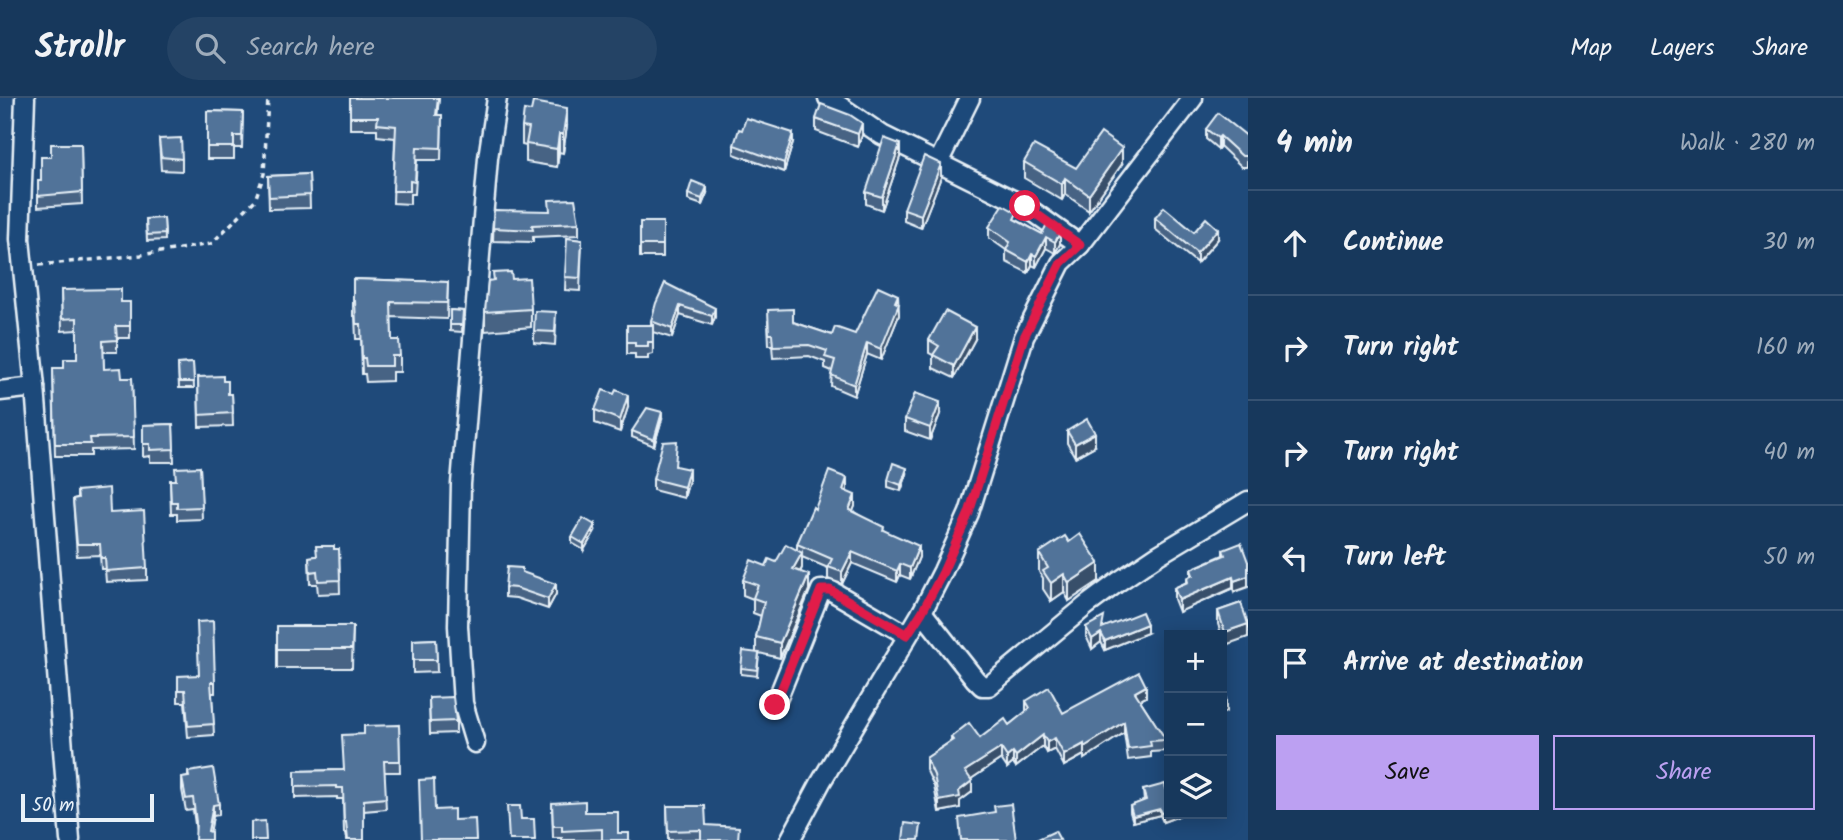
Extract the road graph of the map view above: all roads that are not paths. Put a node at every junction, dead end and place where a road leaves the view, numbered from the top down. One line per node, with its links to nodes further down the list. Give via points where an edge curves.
1 (25, 98): 8 (street, via 20,239)
2 (497, 98): 14 (street, via 461,484 458,626 463,703)
3 (828, 98): 6 (street, via 882,135)
4 (970, 98): 6 (street)
5 (1192, 98): 7 (street)
6 (938, 163): 7 (street, via 1025,206)
7 (1080, 245): 11 (street, via 1061,263 1024,337 969,513)
8 (35, 387): 9 (street); 15 (street)
9 (0, 391)
10 (1248, 501): 11 (street, via 1087,604 989,687 975,679)
11 (922, 612): 12 (street)
12 (907, 635): 13 (street, via 830,590 821,590); 16 (street)
13 (775, 705)
14 (475, 743)
15 (70, 840)
16 (790, 840)

